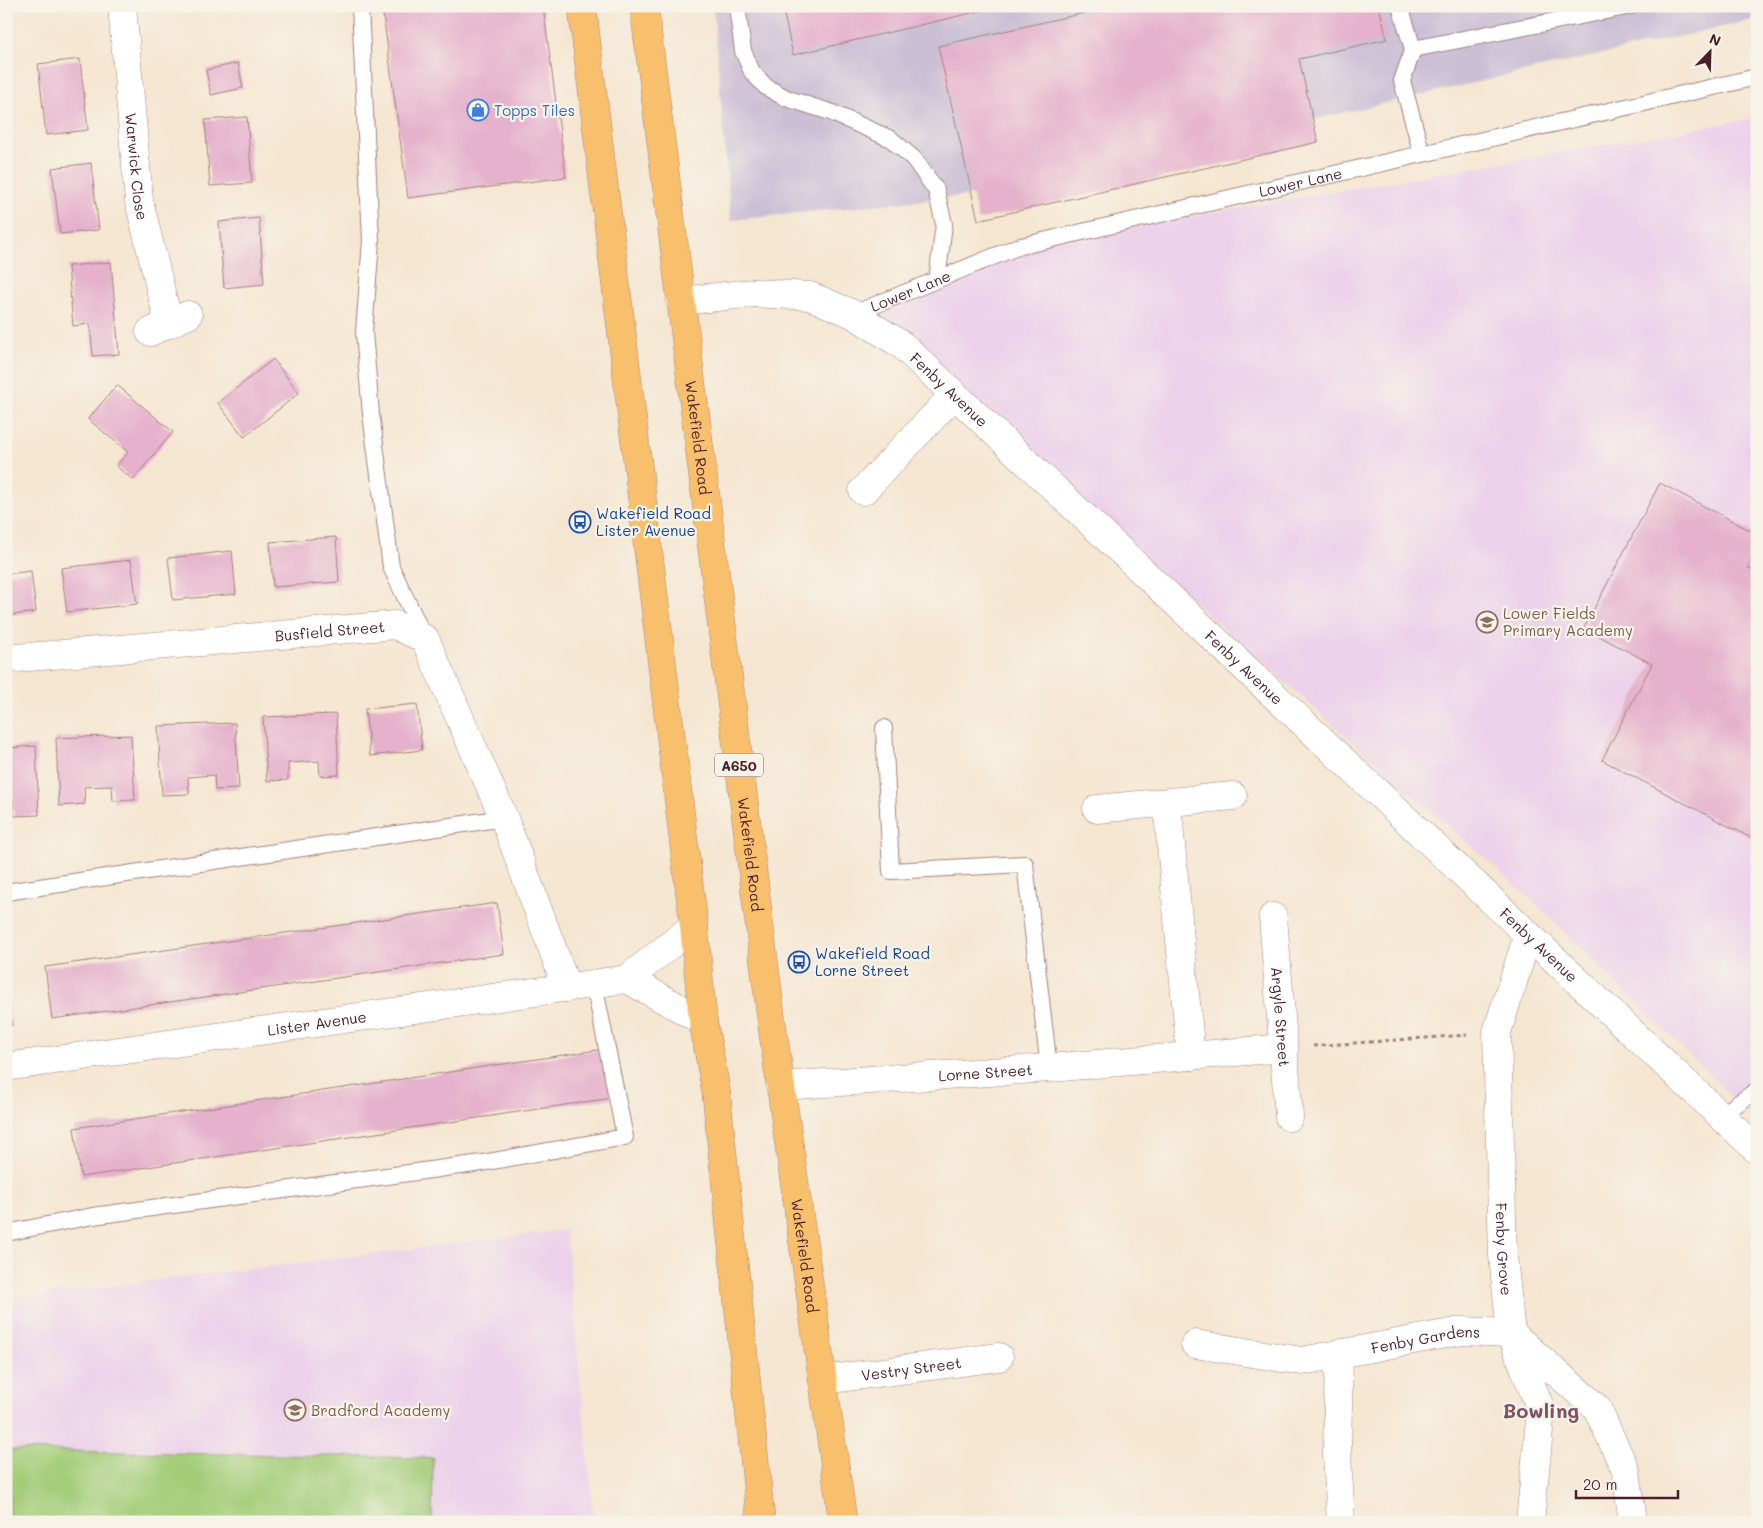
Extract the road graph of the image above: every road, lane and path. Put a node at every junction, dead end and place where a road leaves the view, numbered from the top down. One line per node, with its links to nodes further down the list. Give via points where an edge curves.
1 (122, 6): 14 (street, Warwick Close, via 139,201)
2 (360, 6): 17 (lane, via 371,241 364,332 371,414 391,567)
3 (582, 6): 26 (main road)
4 (644, 6): 12 (main road, Wakefield Road / A650)
5 (737, 6): 11 (lane, via 743,51 752,72 766,88 891,139 914,159 936,190 944,224)
6 (1400, 6): 8 (lane)
7 (1631, 6): 8 (lane)
8 (1413, 50): 10 (lane, via 1402,81)
9 (1757, 77): 10 (lane, Lower Lane)
10 (1422, 154): 11 (lane, Lower Lane, via 1017,247)
11 (937, 280): 13 (lane, Lower Lane)
12 (680, 302): 13 (street, Fenby Avenue, via 754,293 810,296); 37 (main road, Wakefield Road / A650)
13 (853, 314): 15 (street, Fenby Avenue, via 902,346)
14 (169, 323)
15 (954, 395): 16 (street); 27 (street, Fenby Avenue)
16 (863, 491)
17 (425, 639): 18 (street, Busfield Street, via 395,625); 23 (street)
18 (6, 659)
19 (884, 728): 36 (lane, via 892,871 1025,864)
20 (1233, 796): 21 (street)
21 (1167, 803): 22 (street); 34 (street)
22 (1097, 809)
23 (504, 818): 24 (lane); 30 (street)
24 (6, 892)
25 (1273, 917): 33 (street, Argyle Street)
26 (694, 926): 28 (street, Lister Avenue); 31 (main road)
27 (1528, 935): 32 (street, Fenby Grove); 39 (street, Fenby Avenue)
28 (627, 979): 29 (street, Lister Avenue); 31 (street)
29 (594, 984): 30 (street, Lister Avenue); 42 (lane, via 625,1137 482,1163 93,1216)
30 (567, 988): 35 (street, Lister Avenue)
31 (703, 1021): 48 (main road, via 716,1091)
32 (1497, 1032): 33 (path); 43 (street, Fenby Grove, via 1502,1256)
33 (1284, 1048): 34 (street, Lorne Street); 40 (street, Argyle Street)
34 (1191, 1056): 36 (street, Lorne Street)
35 (6, 1067)
36 (1049, 1068): 37 (street, Lorne Street)
37 (780, 1086): 47 (main road, Wakefield Road / A650)
38 (1757, 1090): 39 (lane)
39 (1720, 1116): 41 (street, Fenby Avenue)
40 (1289, 1117)
41 (1757, 1150)
42 (6, 1233)
43 (1510, 1333): 45 (street, Fenby Gardens, via 1460,1331); 51 (street, Fenby Grove, via 1541,1410); 52 (street, via 1597,1408 1626,1471)
44 (1195, 1344): 45 (street, Fenby Gardens, via 1302,1361)
45 (1339, 1353): 50 (street, via 1337,1455)
46 (999, 1357): 47 (street, Vestry Street)
47 (823, 1380): 49 (main road, Wakefield Road / A650)
48 (762, 1522)
49 (843, 1522)
50 (1341, 1522)
51 (1530, 1522)
52 (1633, 1522)

